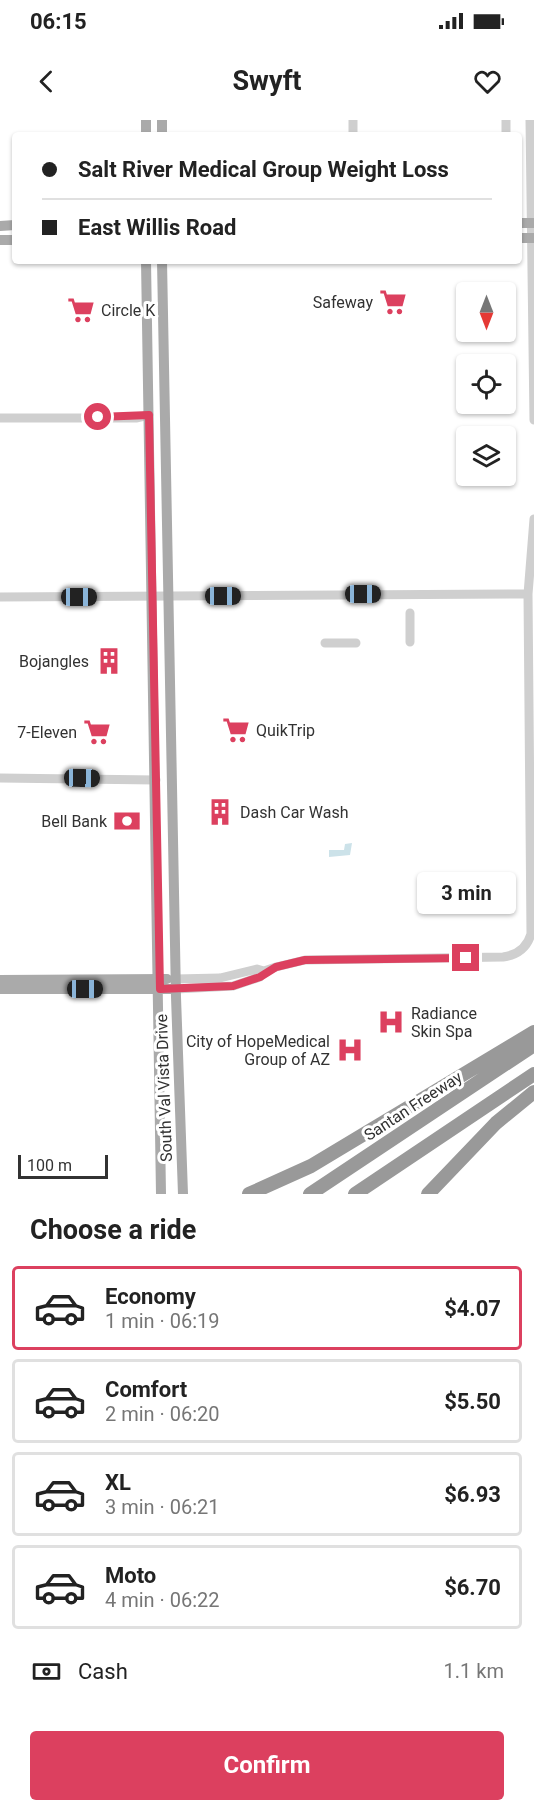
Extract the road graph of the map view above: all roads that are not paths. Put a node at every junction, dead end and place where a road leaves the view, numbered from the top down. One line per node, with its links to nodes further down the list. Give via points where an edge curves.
1 (530, 120): 2 (street)
2 (532, 223): 3 (street)
3 (533, 238): 9 (street)
4 (146, 264): 6 (main road, South Val Vista Drive)
5 (162, 264): 7 (main road, South Val Vista Drive)
6 (149, 415): 7 (main road); 8 (street); 13 (main road, South Val Vista Drive)
7 (164, 415): 14 (main road, South Val Vista Drive)
8 (0, 418)
9 (534, 420)
10 (534, 519): 11 (street)
11 (528, 594): 14 (street); 24 (street, via 531,934 525,948 503,957 305,960 233,986)
12 (0, 597): 13 (street)
13 (153, 597): 14 (street); 20 (main road, South Val Vista Drive)
14 (167, 597): 21 (main road, South Val Vista Drive)
15 (410, 613): 16 (street)
16 (410, 642)
17 (325, 643): 18 (street)
18 (356, 643)
19 (0, 778): 20 (street)
20 (156, 780): 21 (main road); 23 (main road, South Val Vista Drive)
21 (172, 780): 24 (main road, South Val Vista Drive)
22 (0, 980): 23 (main road)
23 (160, 984): 24 (main road); 25 (main road); 30 (main road, South Val Vista Drive)
24 (176, 984): 31 (main road, South Val Vista Drive)
25 (0, 990)
26 (534, 1032): 32 (highway, via 311,1166)
27 (534, 1045): 33 (highway, Santan Freeway)
28 (534, 1074): 34 (highway)
29 (534, 1092): 35 (highway, via 496,1123)
30 (161, 1194)
31 (183, 1194)
32 (249, 1194)
33 (310, 1194)
34 (355, 1194)
35 (428, 1194)

